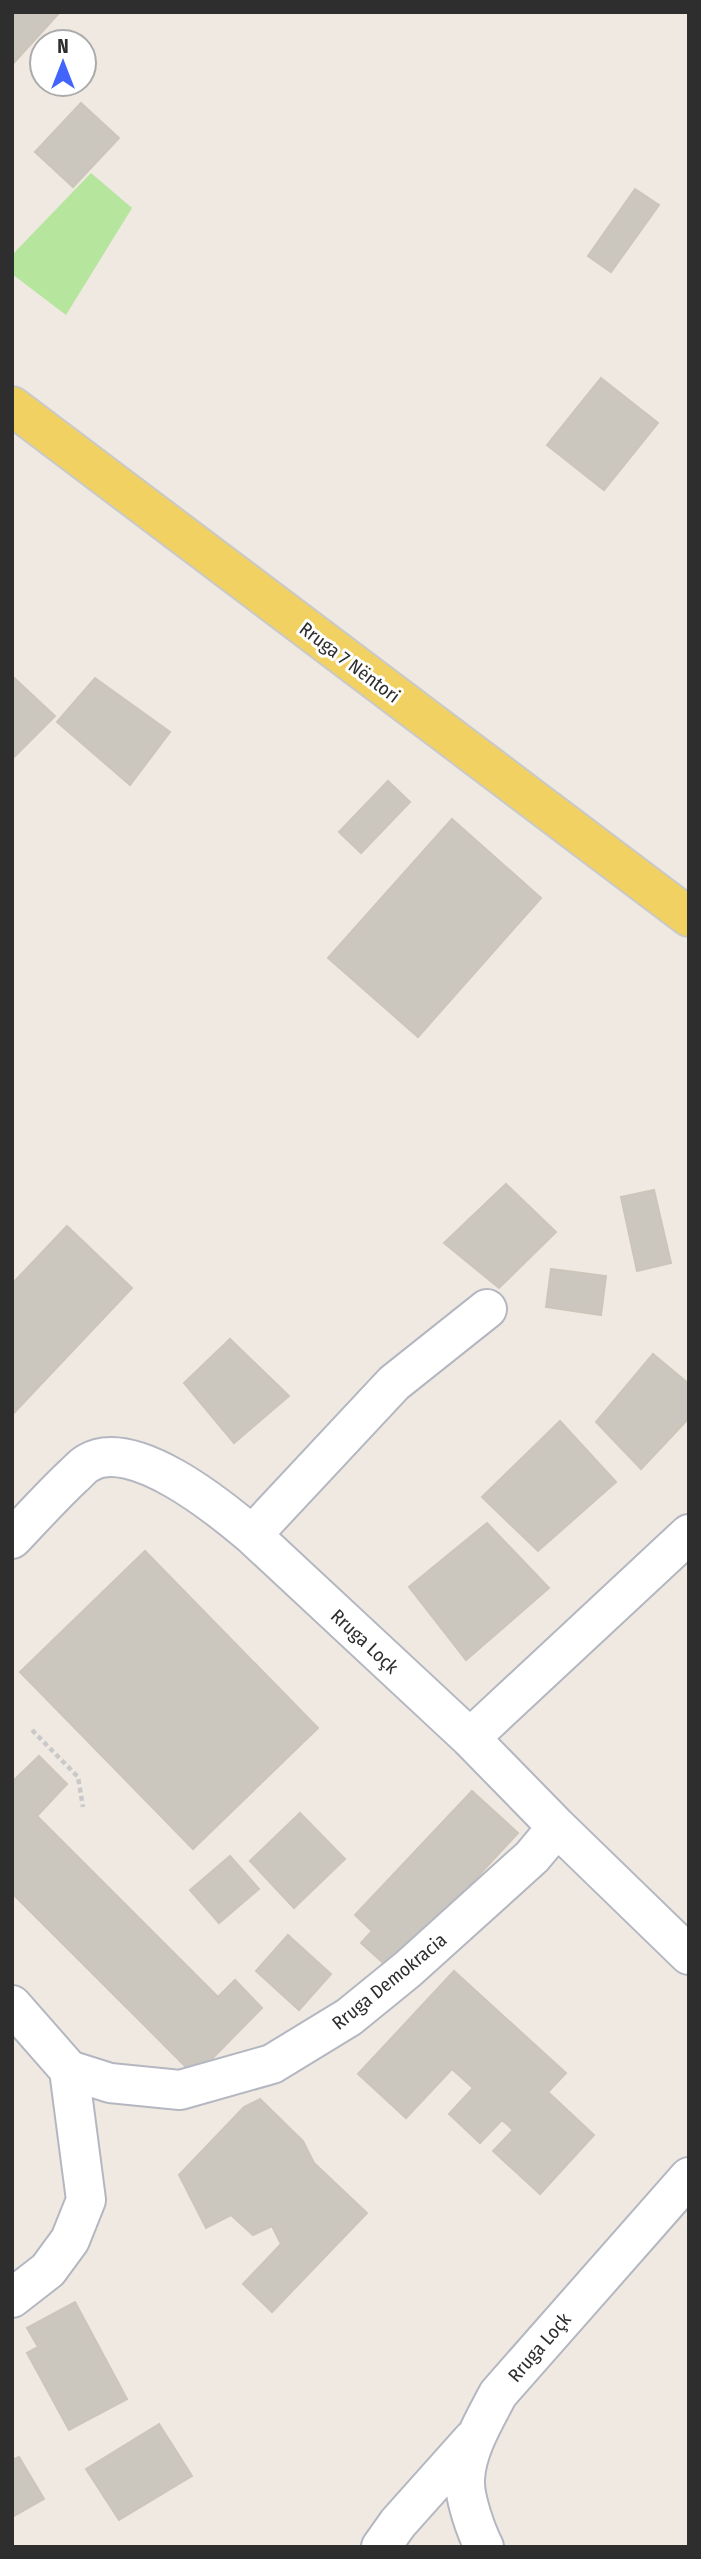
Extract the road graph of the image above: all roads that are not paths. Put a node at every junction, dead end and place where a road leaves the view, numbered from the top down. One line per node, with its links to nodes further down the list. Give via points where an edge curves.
1 (12, 406): 2 (main road, Rruga 7 Nëntori)
2 (689, 917)
3 (487, 1309): 5 (street, via 394,1383)
4 (689, 1534): 7 (street)
5 (252, 1535): 6 (street, Rruga Loçk, via 179,1482 142,1463 110,1455 88,1463); 7 (street, Rruga Loçk)
6 (12, 1539)
7 (470, 1738): 8 (street, Rruga Loçk)
8 (557, 1827): 9 (street, Rruga Loçk); 11 (street, Rruga Demokracia, via 532,1857 408,1969 349,2018 272,2064 180,2090 110,2083)
9 (689, 1955)
10 (12, 2006): 11 (street)
11 (69, 2070): 13 (street, via 86,2200 70,2240 48,2270)
12 (689, 2177): 14 (street, Rruga Loçk, via 498,2394)
13 (12, 2298)
14 (476, 2436): 15 (street); 16 (street, Rruga Loçk, via 465,2480 475,2529)
15 (381, 2547)
16 (484, 2547)

